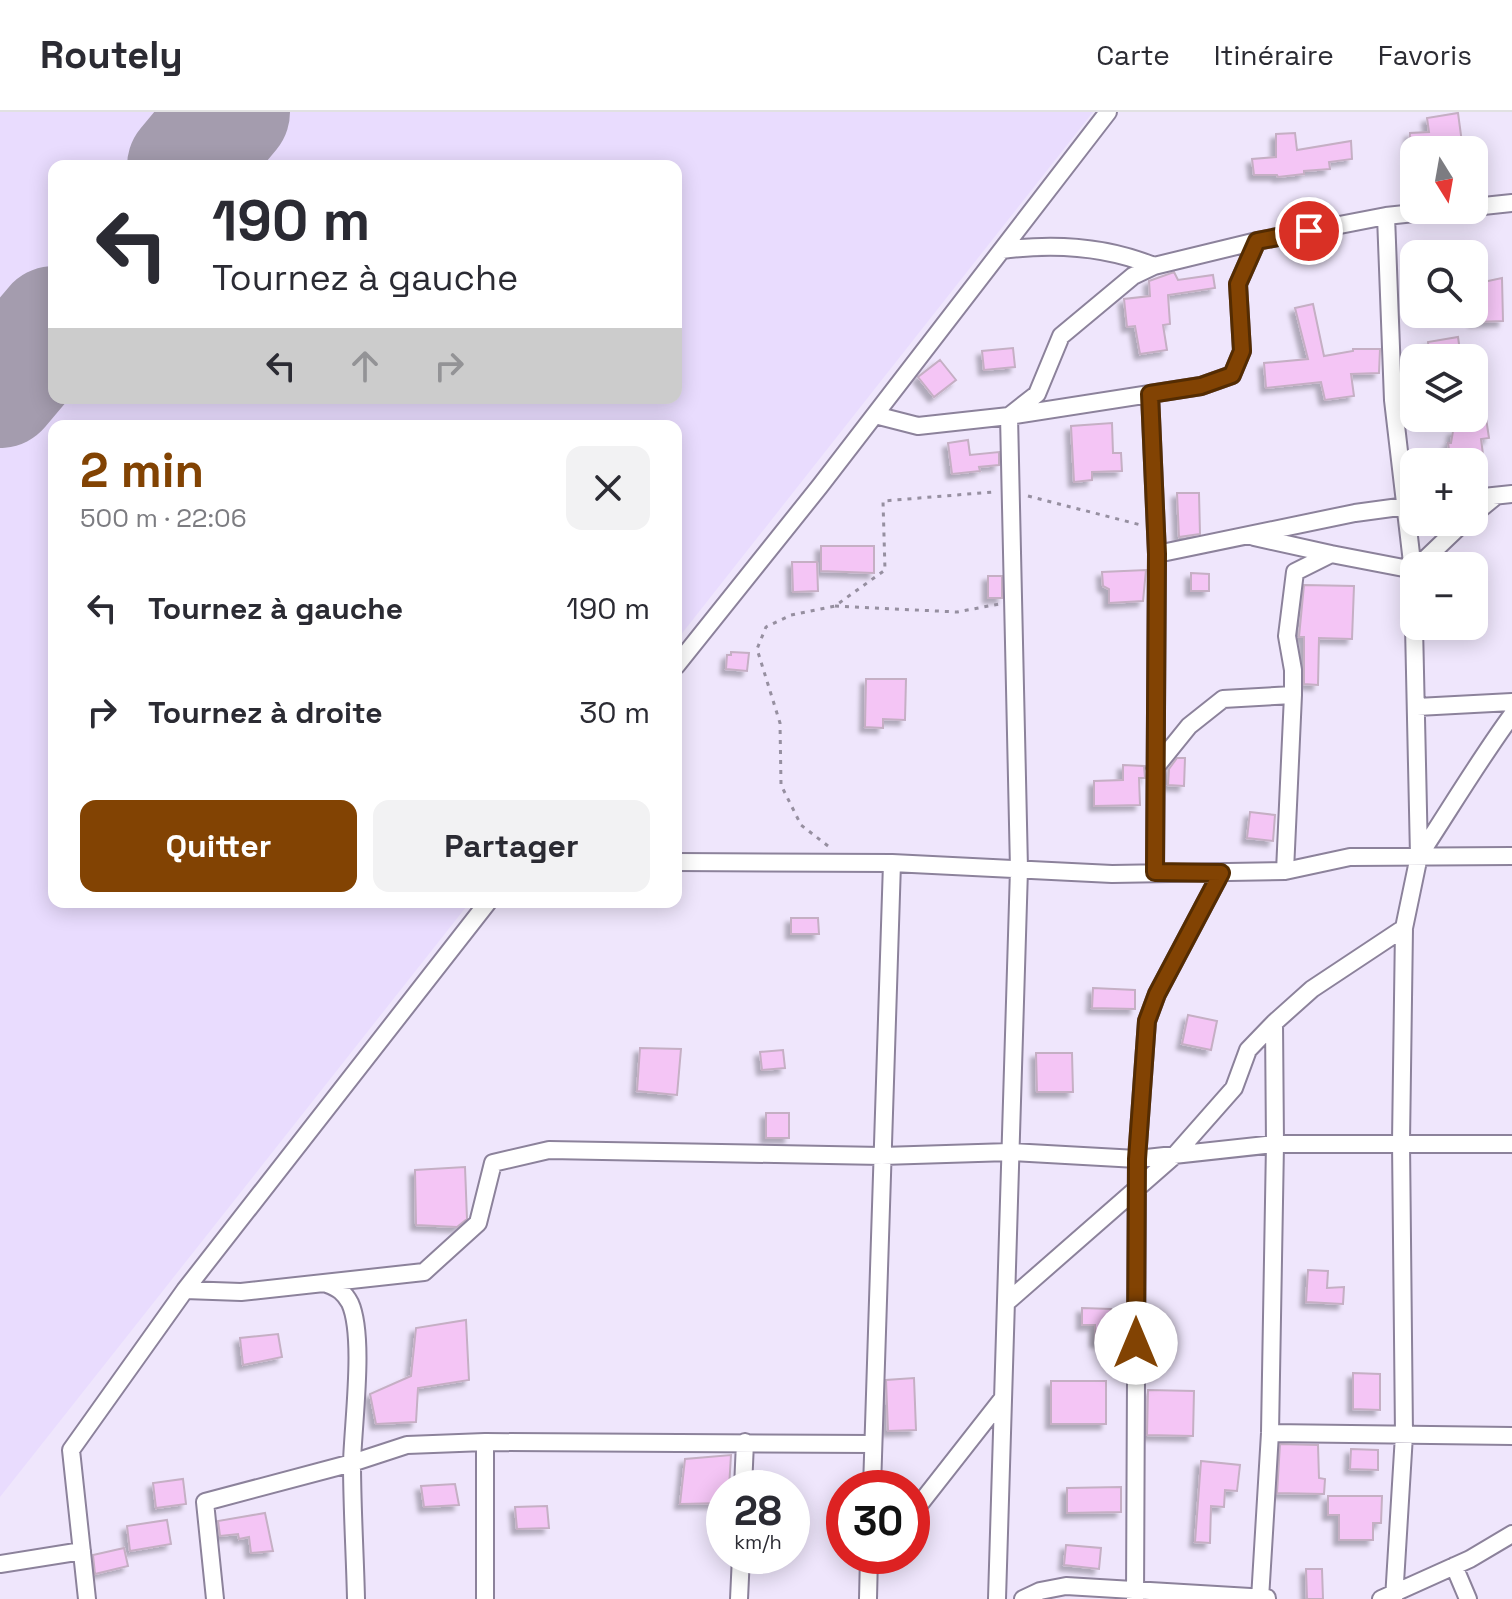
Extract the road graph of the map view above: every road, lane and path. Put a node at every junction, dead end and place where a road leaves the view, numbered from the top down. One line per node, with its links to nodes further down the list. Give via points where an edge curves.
1 (1108, 112): 7 (street)
2 (1512, 203): 3 (street)
3 (1488, 206)
4 (1400, 215): 5 (street)
5 (1386, 216): 6 (street); 12 (street, via 1393,400)
6 (1257, 241): 8 (street); 9 (street, via 1238,284 1242,351 1232,375)
7 (1002, 250): 8 (street, via 1058,245 1125,254); 10 (street)
8 (1154, 266): 11 (street, via 1133,276 1061,336 1037,394)
9 (1150, 394): 11 (street); 15 (street)
10 (875, 415): 11 (street, via 918,426); 25 (street)
11 (1009, 416): 13 (street)
12 (1400, 448)
13 (1009, 491): 15 (path); 22 (street); 23 (path, via 883,501 885,570)
14 (1400, 507): 16 (street)
15 (1156, 529): 19 (street)
16 (1246, 536): 19 (street); 20 (street)
17 (1449, 536): 18 (street)
18 (1433, 552)
19 (1157, 554): 30 (street)
20 (1331, 554): 21 (street); 26 (street, via 1295,572 1287,636)
21 (1400, 566)
22 (1011, 602): 23 (path, via 957,612); 36 (street)
23 (835, 606): 34 (path, via 791,615 766,627 757,649 780,723 781,785 801,825)
24 (1415, 640): 28 (street)
25 (682, 658)
26 (1293, 695): 30 (street, via 1223,699 1189,726); 37 (street)
27 (1512, 702): 28 (street)
28 (1417, 707): 31 (street)
29 (1512, 715): 31 (street)
30 (1155, 768): 38 (street)
31 (1419, 856): 32 (street); 37 (street, via 1350,857); 41 (street)
32 (1512, 856)
33 (682, 862): 34 (street)
34 (850, 863): 35 (street)
35 (892, 863): 36 (street); 47 (street)
36 (1019, 869): 38 (street); 46 (street)
37 (1285, 871): 39 (street)
38 (1155, 872): 39 (street)
39 (1221, 873): 49 (street, via 1147,1021)
40 (483, 908): 51 (street)
41 (1404, 928): 42 (street, via 1305,994); 43 (street)
42 (1274, 1023): 44 (street); 48 (street, via 1248,1050 1234,1088)
43 (1401, 1142): 44 (street); 45 (street); 56 (street)
44 (1275, 1144): 48 (street); 55 (street)
45 (1512, 1144)
46 (1010, 1152): 47 (street); 49 (street); 53 (street)
47 (882, 1156): 52 (street, via 549,1150 493,1163 478,1223 424,1272); 60 (street)
48 (1174, 1156): 49 (street); 50 (street)
49 (1137, 1159): 50 (street)
50 (1137, 1188): 53 (street); 71 (street)
51 (185, 1290): 52 (street); 66 (street, via 71,1450)
52 (241, 1292): 61 (street, via 327,1284 340,1289 349,1302 356,1357)
53 (1006, 1303): 54 (street)
54 (1003, 1398): 64 (street); 80 (street)
55 (1270, 1433): 56 (street); 73 (street)
56 (1404, 1435): 57 (street); 72 (street)
57 (1512, 1436)
58 (485, 1442): 59 (street); 61 (street, via 407,1445); 77 (street)
59 (745, 1442): 60 (street); 62 (street)
60 (873, 1444): 63 (street)
61 (352, 1463): 75 (street, via 205,1502); 76 (street)
62 (744, 1470)
63 (872, 1470)
64 (930, 1491)
65 (1512, 1534): 68 (street)
66 (82, 1551): 67 (street); 74 (street)
67 (0, 1564)
68 (1454, 1566): 72 (street); 82 (street)
69 (740, 1574): 78 (street)
70 (871, 1574): 79 (street)
71 (1135, 1595): 73 (street); 81 (street, via 1066,1586)
72 (1390, 1597)
73 (1264, 1598)
74 (87, 1599)
75 (215, 1599)
76 (356, 1599)
77 (485, 1599)
78 (739, 1599)
79 (868, 1599)
80 (997, 1599)
81 (1023, 1599)
82 (1468, 1599)

